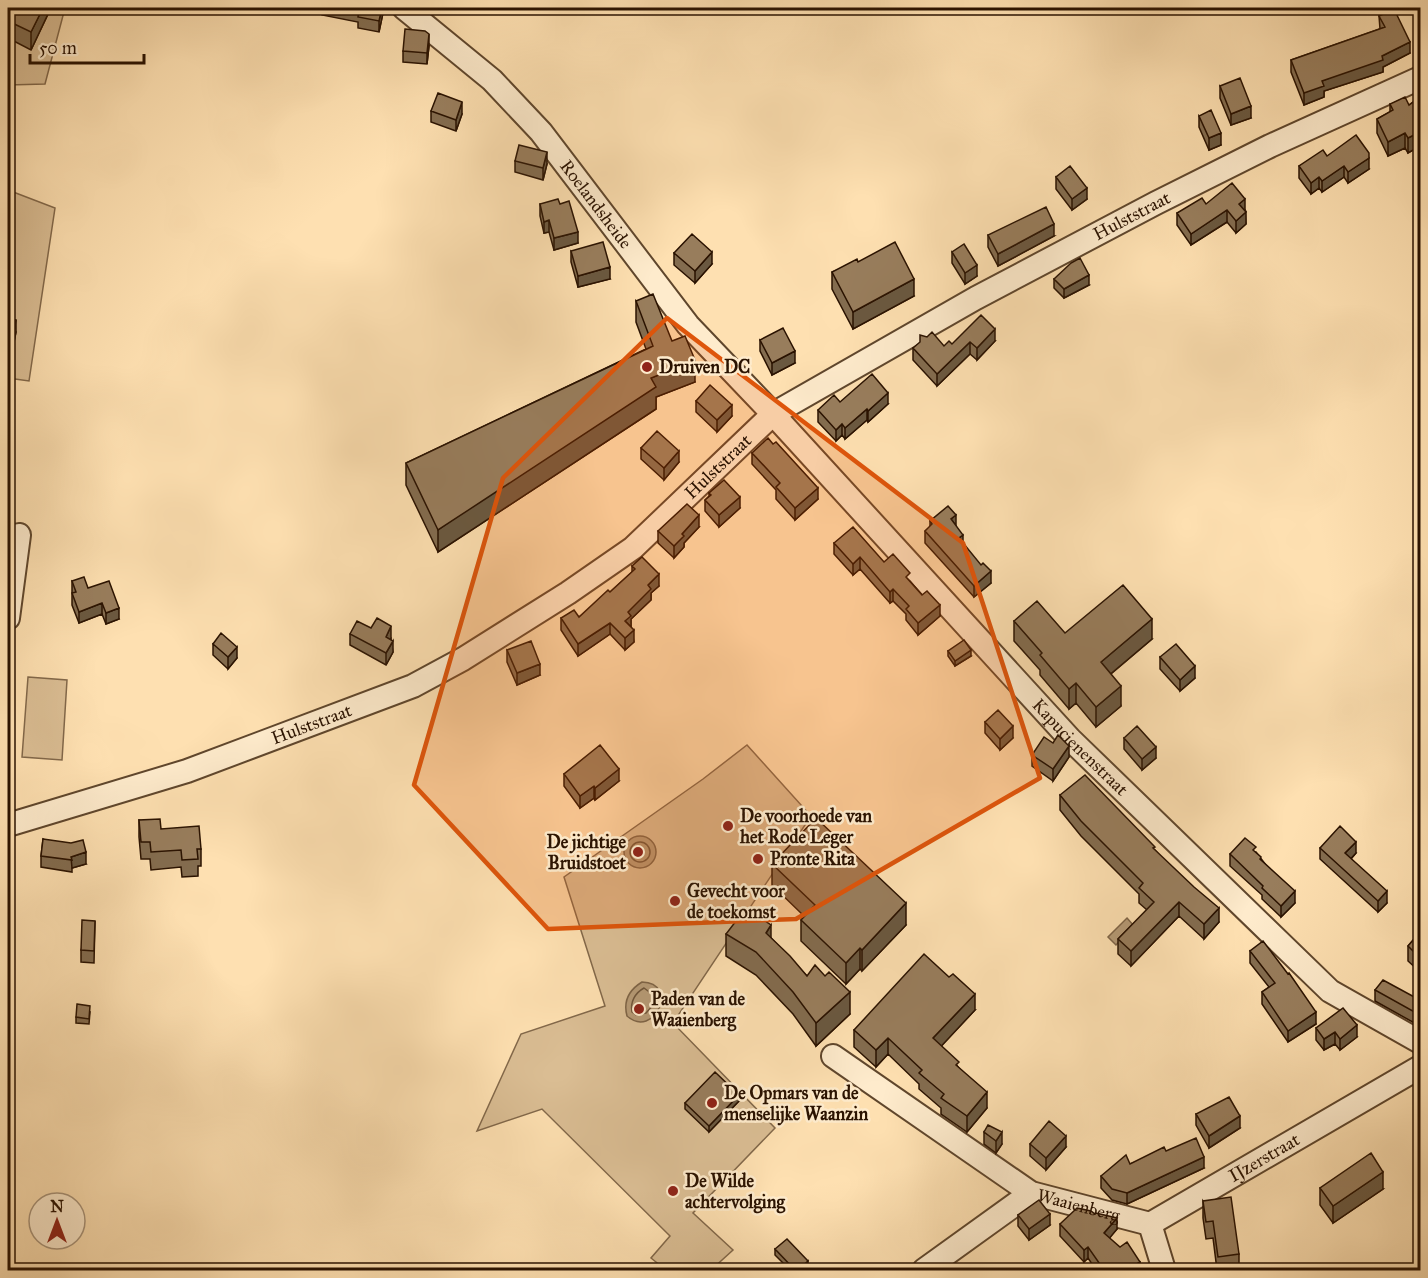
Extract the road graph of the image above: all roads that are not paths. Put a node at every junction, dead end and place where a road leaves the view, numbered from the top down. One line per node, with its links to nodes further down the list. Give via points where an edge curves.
1 (404, 8): 3 (street, Roelandsheide, via 492,80 540,132 688,325)
2 (1420, 78): 3 (street, Hulststraat, via 1156,203 976,298)
3 (774, 414): 6 (street, Hulststraat, via 633,548 463,659 404,690 187,771); 7 (street, Kapucienenstraat, via 1108,776 1330,991)
4 (19, 535): 5 (street)
5 (8, 618)
6 (8, 825)
7 (1420, 1042)
8 (833, 1056): 10 (street)
9 (1420, 1067): 11 (street, IJzerstraat)
10 (1031, 1193): 11 (street, Waaienberg); 12 (street, Waaienberg)
11 (1150, 1224): 13 (street)
12 (924, 1270)
13 (1164, 1270)

